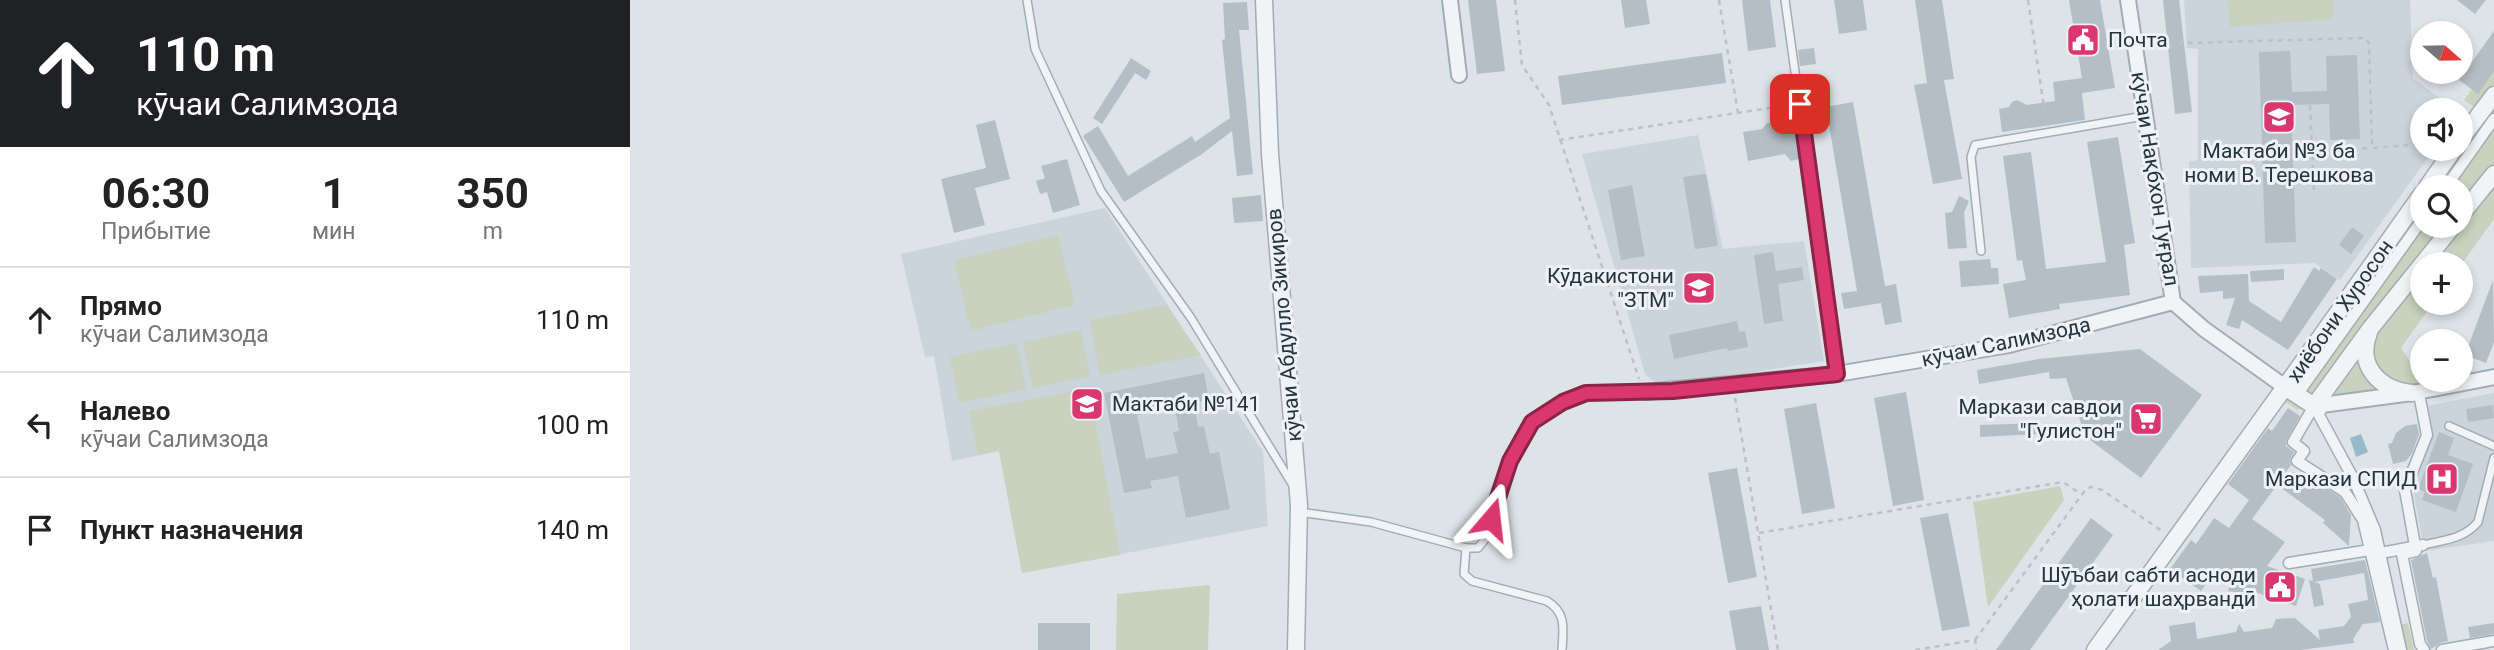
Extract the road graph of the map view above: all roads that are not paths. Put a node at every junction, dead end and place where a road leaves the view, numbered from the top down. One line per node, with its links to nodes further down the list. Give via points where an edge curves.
1 (1027, 0): 29 (lane, via 1035,49 1101,191 1191,318)
2 (1264, 0): 29 (street, кӯчаи Абдулло Зикиров, via 1270,154)
3 (1450, 0): 6 (street)
4 (1785, 0): 20 (lane)
5 (2128, 0): 8 (street, кӯчаи Нақбхон Туғрал)
6 (1459, 75)
7 (2494, 95): 10 (street)
8 (2144, 116): 17 (lane, via 1973,147); 18 (street, кӯчаи Нақбхон Туғрал)
9 (2494, 119): 12 (street)
10 (2473, 123)
11 (2494, 174): 13 (street)
12 (2454, 175)
13 (2473, 200)
14 (2410, 212): 23 (street, хиёбони Хуросон)
15 (2410, 236): 23 (street)
16 (2443, 238): 19 (street, хиёбони Хуросон)
17 (1981, 251)
18 (2173, 302): 20 (street, кӯчаи Салимзода, via 2009,345); 23 (street, кӯчаи Нақбхон Туғрал)
19 (2370, 329): 24 (street, via 2365,349 2372,375 2392,389); 25 (street, хиёбони Хуросон)
20 (1837, 374): 22 (street, кӯчаи Салимзода)
21 (2494, 377): 24 (street)
22 (1645, 391): 34 (lane, via 1586,393 1532,422 1510,461 1483,544)
23 (2291, 391): 25 (street, хиёбони Хуросон); 37 (street)
24 (2412, 393): 25 (street)
25 (2314, 406): 35 (street, via 2361,495)
26 (2449, 426): 27 (lane)
27 (2494, 446)
28 (2494, 458): 30 (lane)
29 (1298, 494): 32 (street, кӯчаи Абдулло Зикиров)
30 (2485, 497): 31 (lane); 33 (lane, via 2472,530)
31 (2494, 500)
32 (1299, 512): 34 (lane, via 1371,522); 39 (street, кӯчаи Абдулло Зикиров)
33 (2423, 545): 35 (street)
34 (1466, 548): 40 (lane, via 1464,574 1472,581 1557,607 1563,621)
35 (2380, 551): 36 (street); 44 (street)
36 (2289, 564)
37 (2113, 628): 41 (street); 42 (street)
38 (2494, 641): 46 (street)
39 (1296, 650)
40 (1562, 650)
41 (2095, 650)
42 (2109, 650)
43 (2395, 650): 45 (street, via 2363,520 2345,492 2297,461 2304,451 2293,442 2311,411 2419,394 2427,435 2405,490 2416,551 2402,554)
44 (2402, 650)
45 (2424, 650)
46 (2442, 650)

